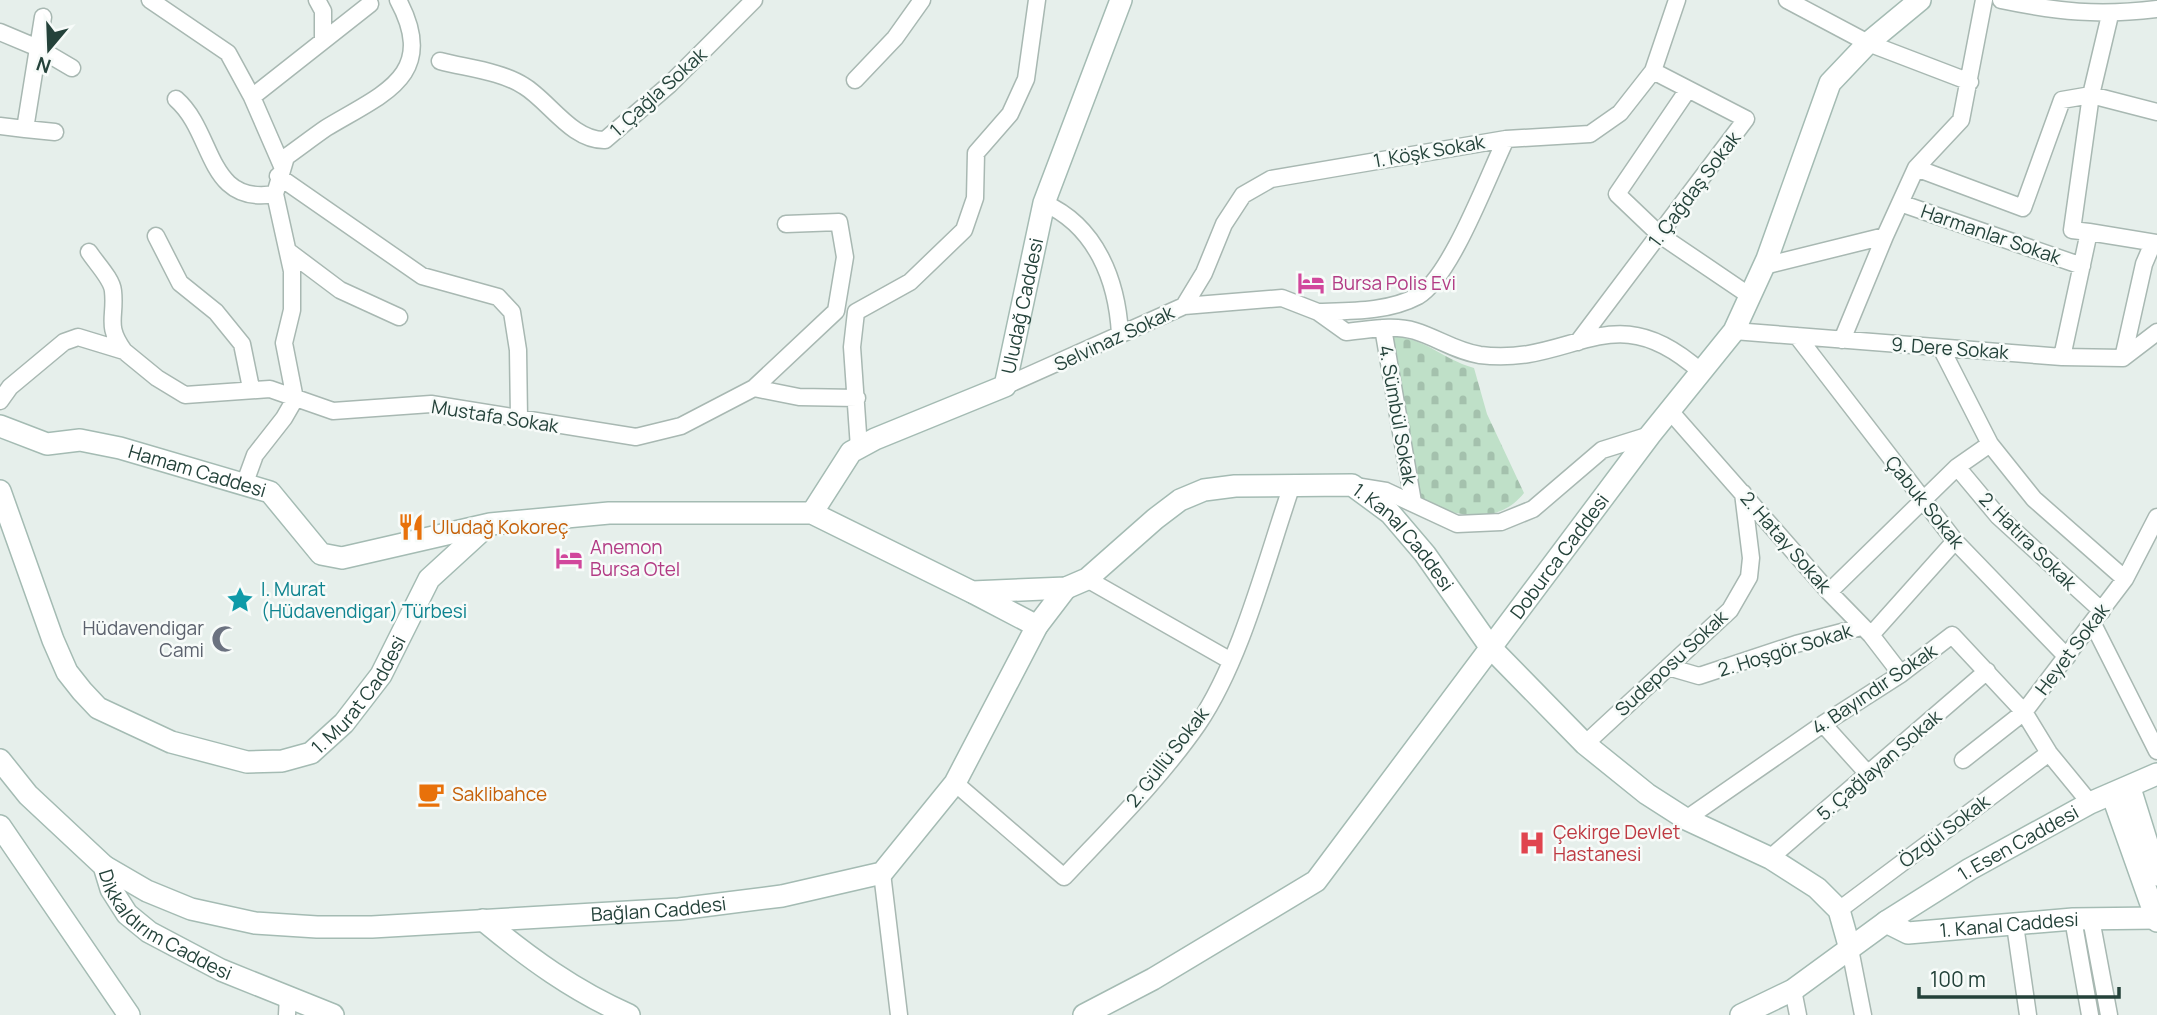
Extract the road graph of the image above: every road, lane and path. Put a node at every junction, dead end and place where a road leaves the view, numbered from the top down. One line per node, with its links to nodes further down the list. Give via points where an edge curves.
1 (150, 0): 28 (street, via 228,53)
2 (317, 0): 18 (street, via 323,11)
3 (398, 0): 36 (street, via 410,22 412,54 399,83 286,157)
4 (754, 0): 21 (street, 1. Çağla Sokak, via 605,140 583,133 525,86)
5 (922, 0): 24 (street)
6 (1037, 0): 53 (street, via 1026,79 1010,114 976,153 975,198 964,230 910,282)
7 (1121, 0): 38 (main road, Uludağ Caddesi)
8 (1677, 0): 23 (street)
9 (1787, 0): 19 (street)
10 (1920, 0): 19 (main road, Doburca Caddesi)
11 (1984, 0): 25 (street)
12 (2001, 0): 15 (street, via 2063,13)
13 (370, 4): 18 (street)
14 (2157, 9): 15 (street)
15 (2110, 15): 27 (street)
16 (43, 18): 20 (street)
17 (0, 32): 20 (street)
18 (323, 40): 28 (street)
19 (1868, 43): 25 (street); 48 (main road, Doburca Caddesi, via 1830,83)
20 (38, 48): 22 (street); 32 (street)
21 (440, 61)
22 (72, 68)
23 (1653, 71): 26 (street, 1. Çağdaş Sokak); 34 (street, via 1620,113 1590,134)
24 (855, 80)
25 (1970, 82): 35 (street, via 1961,120)
26 (1687, 91): 42 (street, via 1617,194); 42 (street, 1. Çağdaş Sokak, via 1746,119)
27 (2091, 95): 30 (street); 35 (street, via 2062,100 2023,208); 41 (street, via 2072,230)
28 (252, 97): 36 (street)
29 (176, 100): 37 (street, via 188,110 208,154 239,193 254,197)
30 (2157, 112)
31 (0, 126): 32 (street)
32 (24, 129): 33 (street)
33 (55, 132)
34 (1506, 139): 51 (street, 1. Köşk Sokak, via 1272,179 1243,195); 54 (street, 1. Köşk Sokak, via 1444,270 1419,295 1373,310)
35 (1916, 168): 39 (street)
36 (280, 171): 37 (street); 77 (street, via 422,276 498,297 512,312)
37 (275, 194): 46 (street)
38 (1044, 203): 59 (street, via 1065,212 1091,238 1118,299); 69 (main road, Uludağ Caddesi)
39 (1900, 203): 44 (street); 49 (street, Harmanlar Sokak)
40 (786, 224): 52 (street, via 839,222 845,257)
41 (2089, 232): 45 (street); 49 (street)
42 (1660, 235): 50 (street); 62 (street, 1. Çağdaş Sokak)
43 (156, 236): 71 (street, via 180,283 216,312 242,344)
44 (1885, 236): 48 (street); 61 (street)
45 (2155, 243): 66 (street, via 2144,264)
46 (288, 251): 55 (street, via 340,290); 74 (street, via 292,310 284,343)
47 (89, 252): 64 (street, via 113,288 111,323)
48 (1763, 266): 50 (main road, Doburca Caddesi)
49 (2082, 266): 65 (street)
50 (1750, 296): 57 (main road, Doburca Caddesi)
51 (1184, 306): 54 (street, Selvinaz Sokak, via 1282,298); 59 (street, Selvinaz Sokak)
52 (836, 311): 53 (street); 72 (street, Mustafa Sokak)
53 (856, 312): 73 (street, via 852,347)
54 (1318, 312): 56 (street, Selvinaz Sokak, via 1346,332)
55 (399, 317)
56 (1383, 328): 62 (street, Selvinaz Sokak, via 1414,331 1451,348 1481,355 1550,350); 89 (street, 4. Sümbül Sokak)
57 (1734, 331): 60 (street, 9. Dere Sokak); 67 (main road, Doburca Caddesi)
58 (2157, 332): 66 (street)
59 (1120, 334): 69 (street, Selvinaz Sokak)
60 (1797, 336): 61 (street, 9. Dere Sokak); 88 (street, Çabuk Sokak)
61 (1842, 340): 63 (street, 9. Dere Sokak)
62 (1578, 342): 67 (street, Selvinaz Sokak, via 1612,332 1642,336 1679,352)
63 (1941, 348): 65 (street, 9. Dere Sokak); 80 (street)
64 (124, 351): 70 (street, Mustafa Sokak, via 78,337 64,342); 71 (street, Mustafa Sokak, via 185,395)
65 (2062, 357): 66 (street, 9. Dere Sokak)
66 (2123, 358)
67 (1700, 371): 76 (main road, Doburca Caddesi)
68 (0, 374): 70 (street)
69 (1005, 386): 81 (main road, Uludağ Caddesi)
70 (10, 387): 75 (street, Mustafa Sokak)
71 (251, 388): 74 (street, Mustafa Sokak, via 270,388)
72 (754, 388): 73 (street, via 799,397); 77 (street, Mustafa Sokak, via 681,426 636,437)
73 (857, 398): 81 (street)
74 (295, 399): 77 (street, Mustafa Sokak, via 333,411 431,404); 83 (street, via 255,455)
75 (0, 401)
76 (1670, 411): 79 (main road, Doburca Caddesi); 87 (street, 2. Hatay Sokak)
77 (519, 418)
78 (0, 425): 83 (main road, Hamam Caddesi, via 47,444 80,440)
79 (1650, 435): 89 (street, via 1602,450 1533,509 1501,522 1457,524); 104 (main road, Doburca Caddesi)
80 (1990, 444): 82 (street); 97 (street, via 2034,499)
81 (859, 448): 90 (main road, Uludağ Caddesi, via 851,452)
82 (1957, 467): 88 (street); 101 (street, 2. Hatıra Sokak)
83 (244, 485): 93 (main road, Hamam Caddesi, via 270,492 321,554 342,558)
84 (1292, 485): 85 (main road, 1. Kanal Caddesi); 96 (main road, 1. Kanal Caddesi, via 1214,488 1180,500); 106 (street, 2. Güllü Sokak)
85 (1352, 485): 89 (street); 104 (main road, 1. Kanal Caddesi, via 1390,513 1425,554)
86 (0, 491): 95 (main road, 1. Murat Caddesi, via 49,631 67,672 82,691 98,708 171,742 247,762 282,761 311,753 344,723 381,674)
87 (1743, 493): 100 (street, 2. Hatay Sokak); 107 (street, Sudeposu Sokak, via 1749,577 1730,610)
88 (1922, 500): 94 (street, Çabuk Sokak); 100 (street)
89 (1413, 502)
90 (812, 513): 92 (main road, via 609,513); 99 (main road, 1. Kanal Caddesi)
91 (2156, 523): 97 (street, Heyet Sokak)
92 (490, 524): 93 (main road, Hamam Caddesi); 95 (main road, 1. Murat Caddesi)
93 (418, 540): 95 (main road)
94 (1955, 541): 103 (street); 105 (street, Çabuk Sokak)
95 (429, 579)
96 (1087, 579): 98 (main road, 1. Kanal Caddesi); 106 (street)
97 (2125, 579): 101 (street, Heyet Sokak)
98 (1066, 588): 99 (main road, 1. Kanal Caddesi); 102 (main road)
99 (972, 592): 102 (main road)
100 (1829, 593): 103 (street, 2. Hatay Sokak)
101 (2097, 617): 105 (street, Heyet Sokak); 113 (street, 2. Hatıra Sokak)
102 (1037, 626): 119 (main road)
103 (1866, 631): 107 (street, 2. Hoşgör Sokak, via 1796,644 1699,676); 109 (street, 2. Hatay Sokak)
104 (1491, 648): 112 (main road, 1. Kanal Caddesi); 142 (main road, Doburca Caddesi, via 1316,881)
105 (2067, 657): 110 (street, Heyet Sokak)
106 (1231, 660): 119 (street, 2. Güllü Sokak, via 1198,723 1137,799 1064,877)
107 (1668, 667): 112 (street, Sudeposu Sokak)
108 (1987, 671): 109 (street, 4. Bayındır Sokak, via 1952,635); 110 (street, 4. Bayındır Sokak); 117 (street, 5. Çağlayan Sokak)
109 (1901, 674): 111 (street, 4. Bayındır Sokak)
110 (2024, 712): 114 (street, 4. Bayındır Sokak); 116 (street, Heyet Sokak)
111 (1823, 724): 117 (street); 122 (street, 4. Bayındır Sokak)
112 (1586, 744): 122 (main road, 1. Kanal Caddesi)
113 (2157, 751)
114 (2049, 753): 121 (street, 4. Bayındır Sokak); 128 (street, Özgül Sokak)
115 (0, 760): 125 (main road, Dikkaldırım Caddesi, via 28,795)
116 (1963, 760)
117 (1867, 774): 124 (street, 5. Çağlayan Sokak)
118 (2157, 774): 120 (main road, 1. Esen Caddesi)
119 (955, 783): 126 (main road)
120 (2121, 791): 121 (main road, 1. Esen Caddesi); 127 (main road); 130 (main road)
121 (2090, 803): 132 (main road, 1. Esen Caddesi)
122 (1686, 819): 124 (main road, 1. Kanal Caddesi)
123 (0, 826): 138 (main road)
124 (1770, 858): 128 (main road, 1. Kanal Caddesi, via 1817,888)
125 (104, 866): 131 (main road, Bağlan Caddesi, via 191,909 255,923 372,927); 137 (main road, Dikkaldırım Caddesi, via 111,889 127,914 149,932)
126 (881, 873): 131 (main road, Bağlan Caddesi, via 782,896 679,909); 141 (street)
127 (2157, 876)
128 (1839, 910): 134 (main road, 1. Kanal Caddesi); 135 (main road)
129 (2082, 919): 130 (main road, 1. Kanal Caddesi); 133 (main road, 1. Kanal Caddesi); 147 (street); 148 (street)
130 (2157, 919)
131 (483, 920): 140 (main road, via 530,959 592,999)
132 (1886, 922): 133 (main road, 1. Kanal Caddesi, via 1908,933); 134 (main road)
133 (2015, 925): 146 (street)
134 (1868, 935): 135 (main road)
135 (1850, 949): 136 (main road); 145 (street)
136 (1793, 990): 143 (main road); 144 (street)
137 (287, 1005): 139 (main road, Dikkaldırım Caddesi)
138 (129, 1015)
139 (333, 1015)
140 (629, 1015)
141 (900, 1015)
142 (1084, 1015)
143 (1741, 1015)
144 (1798, 1015)
145 (1863, 1015)
146 (2028, 1015)
147 (2090, 1015)
148 (2109, 1015)

